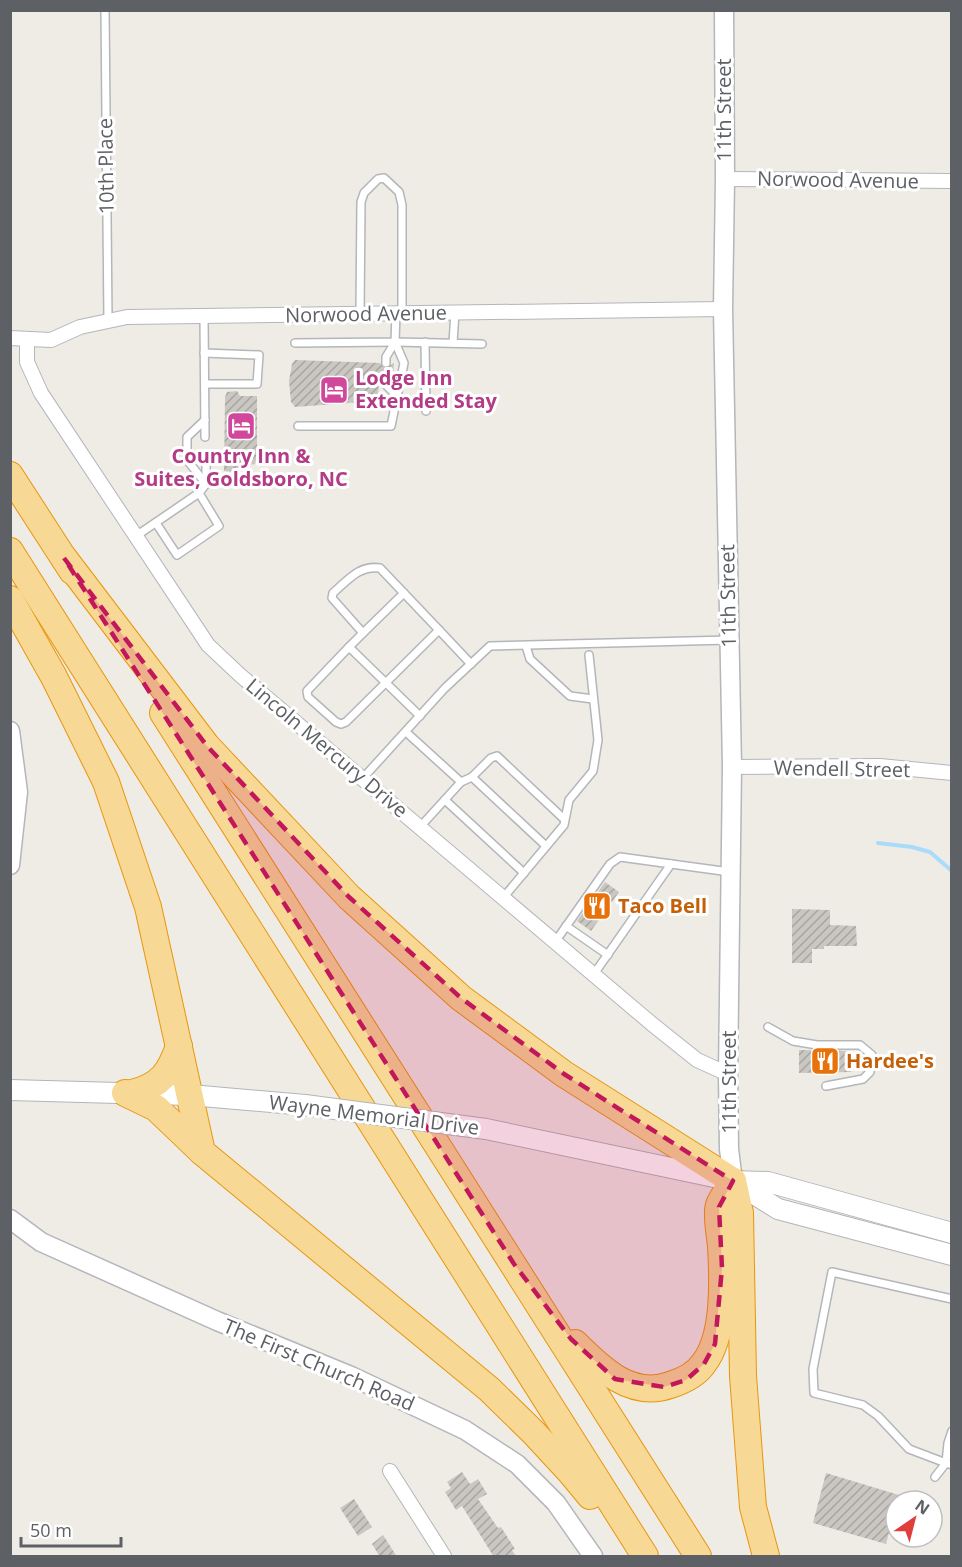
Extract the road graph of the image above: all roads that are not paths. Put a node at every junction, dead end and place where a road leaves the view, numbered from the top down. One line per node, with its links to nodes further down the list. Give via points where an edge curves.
1 (105, 10): 10 (lane, 10th Place)
2 (724, 10): 3 (street, 11th Street)
3 (725, 178): 4 (street, Norwood Avenue); 5 (street, 11th Street)
4 (951, 182)
5 (723, 309): 6 (street, Norwood Avenue); 38 (street, 11th Street)
6 (455, 312): 7 (street, Norwood Avenue); 15 (lane)
7 (399, 313): 8 (street, Norwood Avenue); 8 (lane, via 402,205 399,192 384,178 364,193 362,202); 12 (lane)
8 (360, 314): 9 (street, Norwood Avenue)
9 (204, 316): 10 (street, Norwood Avenue, via 127,317); 17 (lane)
10 (108, 321): 11 (street, Norwood Avenue, via 80,327 51,340)
11 (17, 339): 31 (street, Lincoln Mercury Drive, via 41,393)
12 (396, 342): 13 (lane); 14 (lane); 18 (lane); 21 (lane, via 404,363)
13 (425, 342): 15 (lane); 22 (lane)
14 (295, 343)
15 (453, 343): 16 (lane)
16 (482, 344)
17 (204, 353): 20 (lane); 20 (lane, via 259,355 257,384)
18 (386, 363)
19 (386, 379): 21 (lane, via 387,386)
20 (205, 384): 23 (lane)
21 (398, 397): 24 (lane, via 391,426)
22 (426, 411)
23 (205, 420): 25 (lane); 28 (lane, via 188,437 187,460)
24 (298, 426)
25 (206, 437)
26 (206, 457): 28 (lane)
27 (10, 475): 33 (highway)
28 (206, 484): 29 (lane)
29 (199, 493): 30 (lane); 30 (lane, via 219,526 177,555)
30 (156, 523): 31 (lane)
31 (136, 537): 51 (street, Lincoln Mercury Drive, via 208,645)
32 (10, 551): 87 (highway)
33 (64, 558): 74 (highway, via 207,746 349,897 461,998 564,1074); 78 (highway)
34 (404, 593): 36 (lane); 37 (lane); 37 (lane, via 380,568 369,566 333,593 336,604)
35 (10, 599): 67 (highway, via 106,782 148,907)
36 (439, 630): 42 (lane); 43 (lane)
37 (363, 633): 40 (lane)
38 (729, 640): 39 (lane); 48 (street, 11th Street)
39 (526, 646): 42 (lane, via 490,646); 44 (lane, via 530,659 570,696)
40 (349, 647): 43 (lane); 43 (lane, via 310,686 308,697 341,724)
41 (589, 655): 44 (lane)
42 (471, 664): 45 (lane)
43 (384, 683): 45 (lane)
44 (593, 699): 54 (lane, via 598,740 593,771 569,800)
45 (420, 716): 47 (lane)
46 (10, 730): 58 (street, via 18,792)
47 (405, 732): 51 (lane); 52 (lane)
48 (732, 767): 49 (street, Wendell Street, via 880,766); 59 (street, 11th Street)
49 (951, 773)
50 (472, 777): 52 (lane); 54 (lane, via 497,756); 56 (lane)
51 (363, 778): 55 (street, Lincoln Mercury Drive)
52 (461, 782): 53 (lane)
53 (445, 800): 55 (lane); 60 (lane)
54 (564, 819): 56 (lane, via 564,825)
55 (420, 827): 61 (street, Lincoln Mercury Drive)
56 (546, 846): 60 (lane)
57 (671, 864): 59 (lane); 62 (lane, via 620,857 610,864); 64 (lane)
58 (10, 865)
59 (730, 872): 68 (street, 11th Street)
60 (524, 873): 61 (lane)
61 (503, 898): 63 (street, Lincoln Mercury Drive)
62 (566, 926): 63 (lane); 64 (lane)
63 (555, 942): 65 (street, Lincoln Mercury Drive)
64 (608, 955): 65 (lane)
65 (594, 974): 68 (street, Lincoln Mercury Drive, via 697,1060)
66 (768, 1027): 69 (lane, via 793,1041 860,1045 872,1055 870,1072 863,1078)
67 (179, 1046): 71 (highway, via 164,1077 145,1090); 72 (highway)
68 (728, 1074): 74 (street, 11th Street)
69 (826, 1086)
70 (10, 1090): 71 (main road, Wayne Memorial Drive)
71 (129, 1093): 72 (main road, Wayne Memorial Drive); 73 (highway, via 156,1108)
72 (190, 1095): 73 (highway); 74 (main road, Wayne Memorial Drive, bridge, via 304,1104 486,1129)
73 (202, 1152): 86 (highway, via 489,1389 571,1473)
74 (733, 1181): 76 (main road, Wayne Memorial Drive, via 768,1182); 77 (main road, Wayne Memorial Drive, via 778,1209); 78 (highway, via 718,1207 722,1268 715,1344 704,1364 686,1380 664,1387 640,1387 615,1379 571,1339); 89 (highway, via 740,1212 743,1376 753,1507)
75 (10, 1219): 85 (street, The First Church Road, via 41,1242 351,1376 465,1430 517,1464 556,1503)
76 (951, 1233)
77 (951, 1255)
78 (514, 1264): 88 (highway)
79 (951, 1299): 81 (lane, via 831,1272 813,1370 814,1393 863,1405 909,1449)
80 (951, 1431): 81 (lane)
81 (949, 1464): 83 (lane)
82 (390, 1471): 84 (street)
83 (935, 1476)
84 (444, 1557)
85 (593, 1557)
86 (637, 1557)
87 (645, 1557)
88 (698, 1557)
89 (766, 1557)

